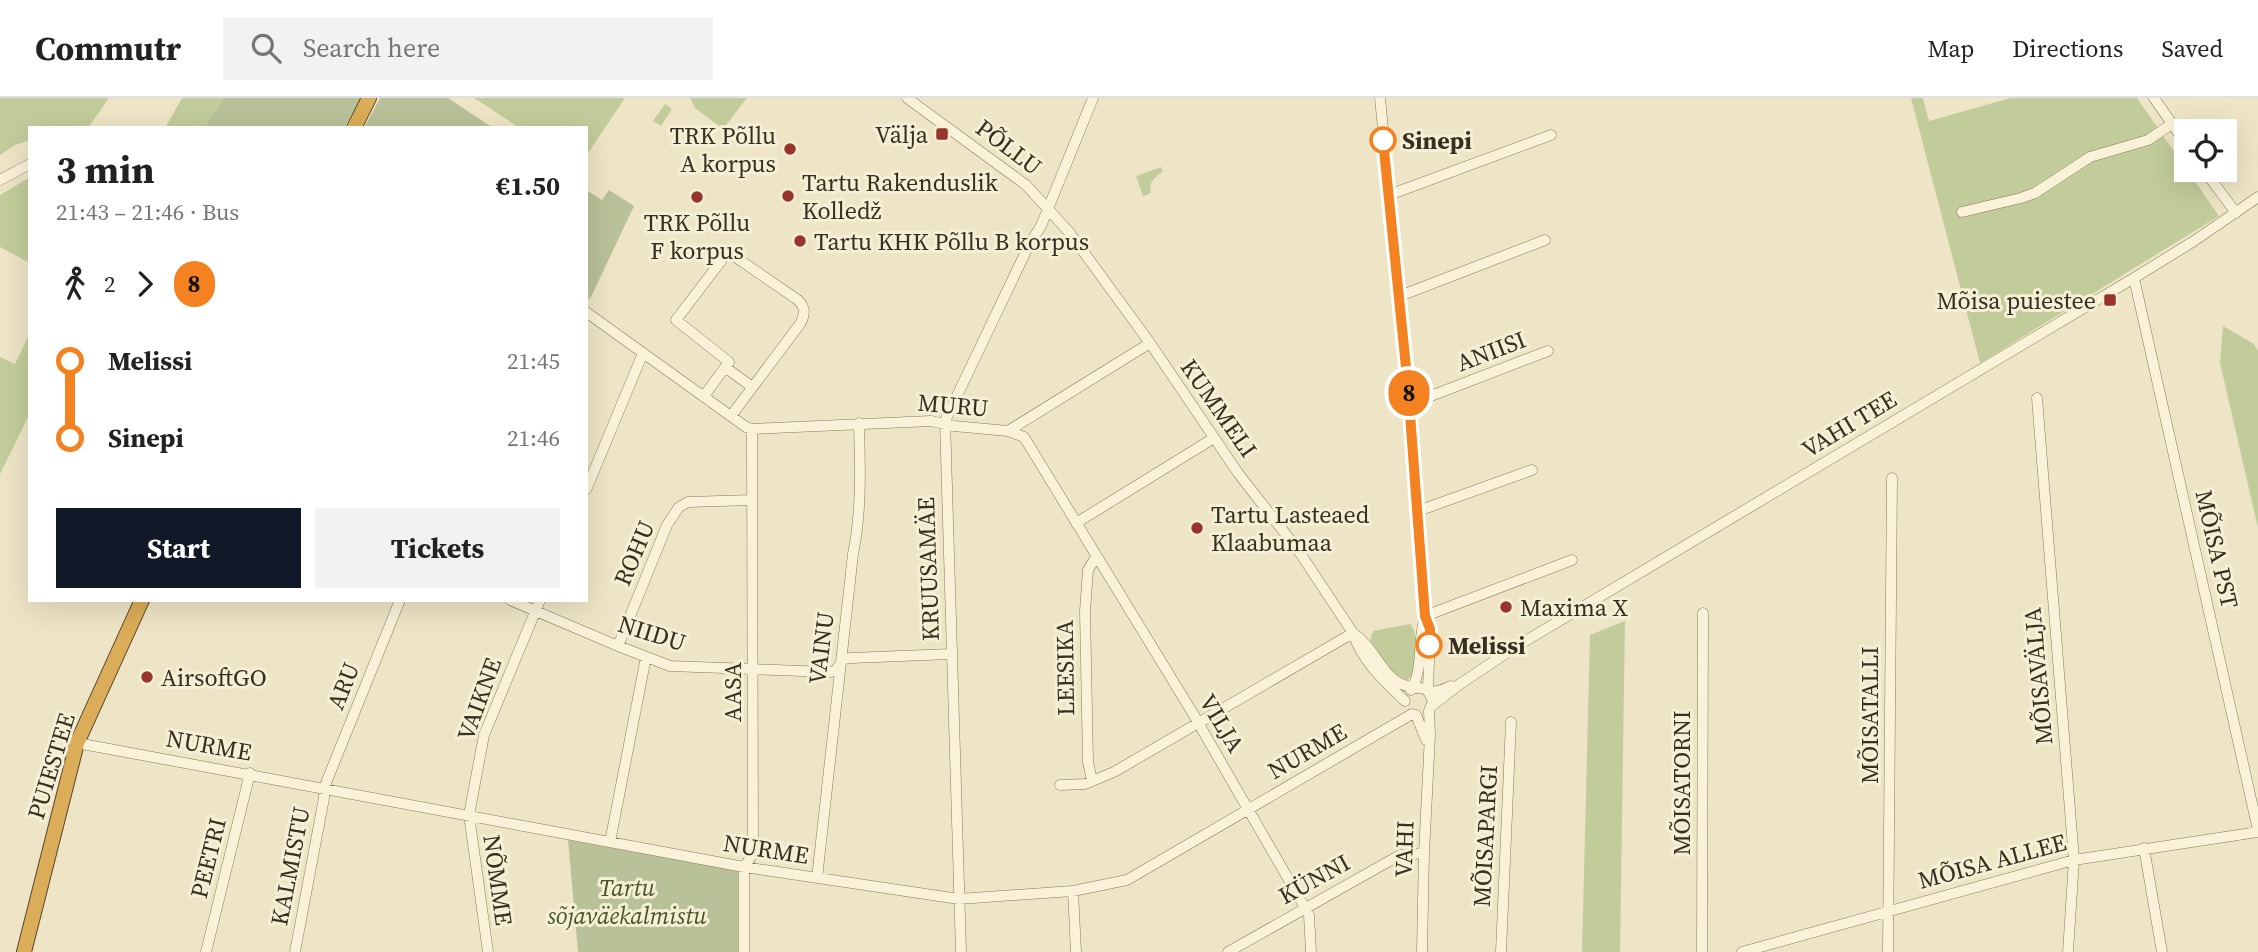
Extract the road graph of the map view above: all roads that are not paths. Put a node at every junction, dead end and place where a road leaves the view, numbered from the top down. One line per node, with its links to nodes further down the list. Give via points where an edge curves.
1 (369, 98): 7 (highway)
2 (907, 98): 15 (street, PÕLLU, via 1027,185)
3 (1093, 98): 15 (street)
4 (1380, 98): 13 (street)
5 (2158, 99): 6 (street)
6 (2172, 124): 8 (street); 16 (street, via 2148,140 2090,157 2035,193)
7 (355, 126)
8 (2174, 127)
9 (1551, 135): 13 (street)
10 (28, 164): 11 (street)
11 (0, 180)
12 (2213, 182): 17 (street)
13 (1389, 195): 20 (street)
14 (2258, 197): 17 (street, VAHI TEE)
15 (1049, 208): 22 (street, KUMMELI); 32 (street, KRUUSAMÄE)
16 (1962, 212)
17 (2236, 213): 19 (street, VAHI TEE)
18 (1545, 240): 20 (street)
19 (2134, 278): 57 (street, VAHI TEE); 73 (street, MÕISA PST)
20 (1399, 294): 29 (street)
21 (588, 313): 24 (street)
22 (1150, 343): 34 (street, MURU); 35 (street, KUMMELI)
23 (1548, 351): 29 (street, ANIISI)
24 (643, 353): 27 (street); 38 (street)
25 (725, 367): 26 (street); 26 (street, via 729,362 676,320 725,251 804,308 800,324); 27 (street)
26 (752, 387): 30 (street)
27 (704, 396): 30 (street)
28 (2037, 398): 77 (street, MÕISAVÄLJA)
29 (1410, 404): 40 (street)
30 (731, 416): 33 (street)
31 (859, 423): 32 (street, MURU); 33 (street, MURU); 55 (street, VAINU, via 859,519)
32 (945, 424): 34 (street, MURU); 53 (street, KRUUSAMÄE)
33 (752, 429): 39 (street, AASA)
34 (1008, 431): 41 (street, VILJA, via 1024,437)
35 (1214, 438): 41 (street); 51 (street, KUMMELI)
36 (1532, 470): 40 (street)
37 (1892, 478): 83 (street, MÕISATALLI)
38 (588, 485)
39 (752, 500): 52 (street, ROHU, via 688,502 679,507 667,525); 56 (street, AASA)
40 (1418, 511): 50 (street)
41 (1076, 523): 42 (street, VILJA)
42 (1096, 557): 63 (street, VILJA); 68 (street, LEESIKA, via 1088,570 1084,611)
43 (1572, 560): 50 (street)
44 (141, 602): 65 (highway, PUIESTEE)
45 (399, 602): 70 (street, ARU)
46 (515, 602): 48 (street, NIIDU)
47 (539, 602): 48 (street, VAIKNE)
48 (536, 611): 52 (street, NIIDU); 72 (street, VAIKNE, via 484,735)
49 (1703, 613): 95 (street, MÕISATORNI)
50 (1425, 616): 58 (street); 59 (street, via 1430,629)
51 (1353, 632): 58 (street, KUMMELI, via 1393,680); 60 (street, KUMMELI, via 1377,674); 63 (street)
52 (618, 646): 54 (street, NIIDU)
53 (951, 654): 55 (street, NIIDU, via 851,658); 81 (street, KRUUSAMÄE)
54 (646, 657): 56 (street, NIIDU, via 670,666); 74 (street)
55 (840, 664): 56 (street, NIIDU, via 829,672); 79 (street, VAINU)
56 (753, 669): 78 (street, AASA, via 753,854)
57 (1460, 684): 59 (street, VAHI TEE); 61 (street, VAHI TEE)
58 (1412, 689): 59 (street); 60 (street)
59 (1428, 691): 61 (street)
60 (1405, 701): 62 (street)
61 (1431, 708): 62 (street); 66 (street, VAHI)
62 (1414, 714): 66 (street, VAHI); 71 (street, NURME)
63 (1199, 723): 68 (street); 71 (street, VILJA)
64 (1511, 723): 94 (street, MÕISAPARGI)
65 (77, 743): 67 (street, NURME); 84 (highway, PUIESTEE)
66 (1428, 747): 76 (street, VAHI)
67 (250, 773): 70 (street, NURME); 85 (street, PEETRI)
68 (1092, 781): 69 (street)
69 (1060, 785)
70 (324, 788): 72 (street, NURME); 86 (street, KALMISTU)
71 (1248, 809): 80 (street, NURME, via 1127,880); 82 (street, VILJA)
72 (469, 815): 74 (street, NURME); 87 (street, NÕMME)
73 (2258, 831): 75 (street, MÕISA ALLEE)
74 (610, 842): 78 (street, NURME)
75 (2144, 848): 77 (street, MÕISA ALLEE); 99 (street)
76 (1424, 853): 82 (street, KÜNNI, via 1401,855); 93 (street, VAHI)
77 (2074, 860): 83 (street, MÕISA ALLEE); 98 (street, MÕISAVÄLJA)
78 (744, 867): 79 (street, NURME); 88 (street, AASA)
79 (817, 878): 81 (street, NURME)
80 (1073, 891): 81 (street, NURME); 90 (street)
81 (958, 899): 89 (street, KRUUSAMÄE)
82 (1306, 908): 91 (street, KÜNNI); 92 (street, VILJA)
83 (1888, 911): 96 (street, MÕISA ALLEE); 97 (street, MÕISATALLI)
84 (24, 952)
85 (206, 952)
86 (295, 952)
87 (488, 952)
88 (744, 952)
89 (961, 952)
90 (1076, 952)
91 (1228, 952)
92 (1311, 952)
93 (1422, 952)
94 (1501, 952)
95 (1702, 952)
96 (1742, 952)
97 (1888, 952)
98 (2068, 952)
99 (2162, 952)

